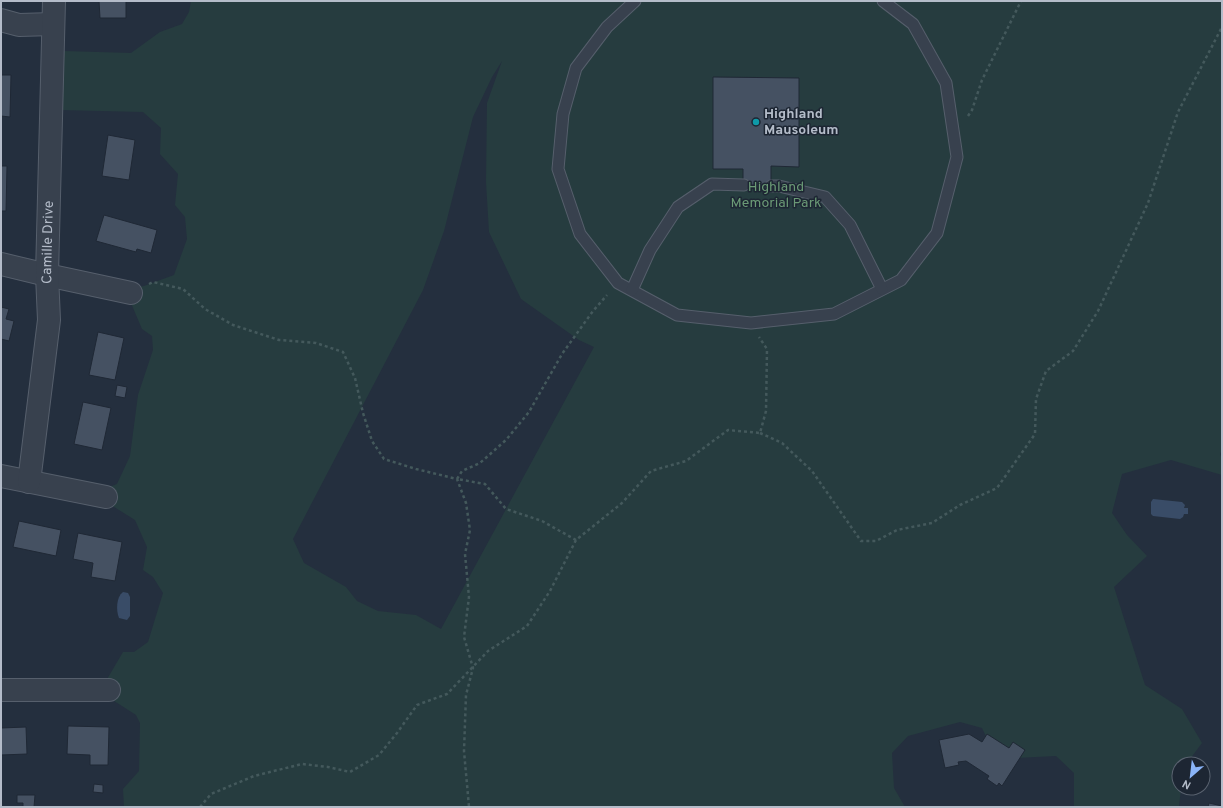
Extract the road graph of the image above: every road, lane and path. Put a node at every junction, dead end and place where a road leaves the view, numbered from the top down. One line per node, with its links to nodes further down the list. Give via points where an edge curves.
1 (54, 1): 6 (street, Camille Drive)
2 (635, 1): 13 (lane, via 607,27 576,68 563,114 558,169 580,234)
3 (883, 1): 8 (lane, via 913,24 946,84)
4 (1021, 1): 8 (path, via 982,80 972,110)
5 (1, 20): 6 (street, via 19,25)
6 (53, 24): 12 (street, Camille Drive)
7 (1222, 27): 18 (path, via 1178,112 1148,203 1098,312 1074,351 1046,371 1036,399 1035,434 997,488 960,505 932,523 898,530 876,541 861,541 812,471 782,443)
8 (954, 134): 14 (lane, via 957,157 937,233 901,280)
9 (744, 185): 15 (lane, via 712,184 678,207 650,250)
10 (771, 186): 14 (lane, via 825,197 850,225)
11 (1, 264): 12 (street)
12 (47, 275): 16 (street); 21 (street, Camille Drive, via 49,320)
13 (618, 283): 15 (lane); 20 (path, via 593,310 562,354 529,412 516,429 480,463 462,471)
14 (882, 289): 17 (lane, via 834,314)
15 (632, 290): 17 (lane, via 677,315)
16 (131, 293): 20 (path, via 153,282 183,289 205,309 233,325 279,340 316,343 343,352 355,378 372,441 384,459)
17 (751, 323): 18 (path, via 767,349 766,411)
18 (760, 433): 23 (path, via 728,430 686,461 651,471 622,503)
19 (1, 476): 21 (street)
20 (457, 479): 23 (path, via 485,484 506,509 542,521); 24 (path, via 466,503 470,530 465,554 469,597 464,637)
21 (30, 482): 22 (street)
22 (106, 497)
23 (576, 540): 24 (path, via 550,591 527,626 488,651)
24 (473, 668): 27 (path, via 447,694 416,705 379,756 350,772 328,766 302,764 254,776 211,794); 28 (path, via 466,695 464,751)
25 (1, 690): 26 (street)
26 (109, 690)
27 (200, 807)
28 (469, 807)

